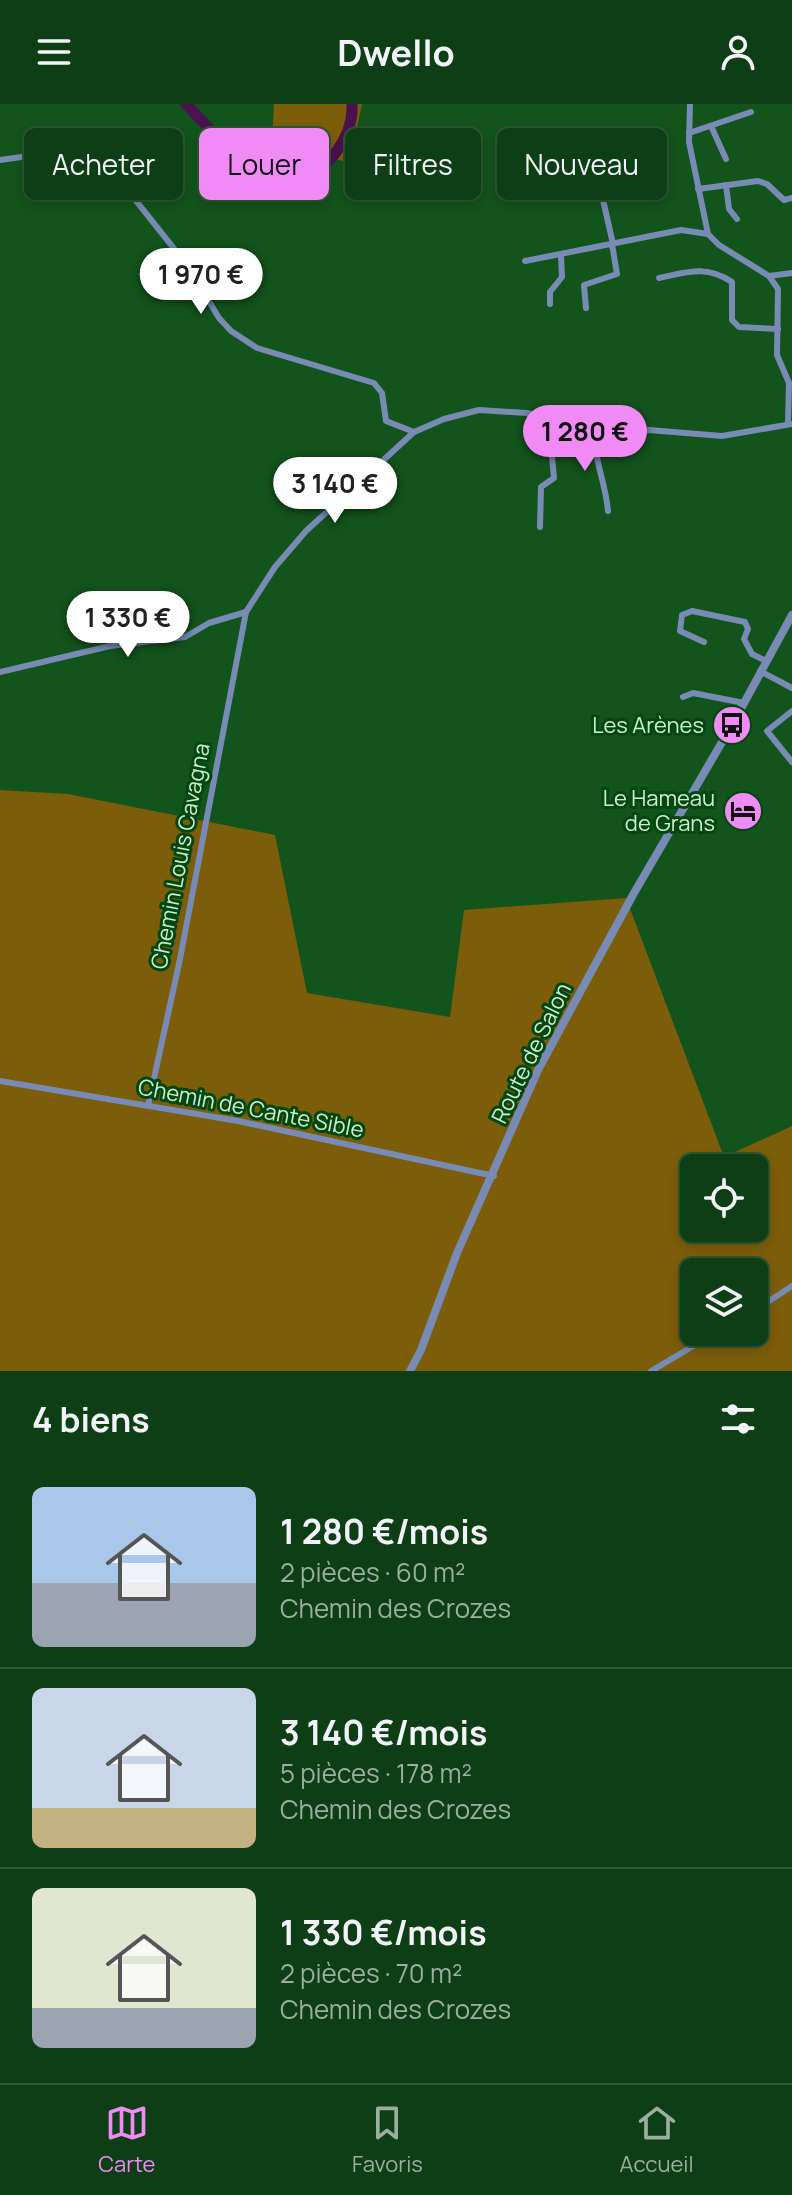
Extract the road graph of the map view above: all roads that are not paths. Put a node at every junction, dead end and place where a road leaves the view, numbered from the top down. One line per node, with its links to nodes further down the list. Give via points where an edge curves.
1 (690, 104): 4 (street)
2 (751, 112): 3 (street)
3 (711, 126): 4 (street); 5 (street)
4 (689, 133): 8 (street)
5 (726, 159)
6 (0, 160): 24 (street, via 64,151 114,173 231,331 257,348 374,383 382,393 386,421)
7 (726, 185): 8 (street); 9 (street, via 758,181 784,200); 11 (street, via 729,209)
8 (698, 189): 12 (street)
9 (792, 198)
10 (603, 200): 13 (street)
11 (737, 219)
12 (708, 234): 13 (street, via 681,230); 17 (street)
13 (613, 244): 14 (street); 20 (street, via 617,274 584,285)
14 (561, 256): 15 (street); 19 (street, via 562,277 550,292)
15 (525, 261)
16 (792, 273): 17 (street)
17 (769, 276): 21 (street, via 778,289)
18 (659, 278): 21 (street, via 716,271 732,282 732,320 739,327)
19 (550, 304)
20 (586, 308)
21 (778, 329): 23 (street, via 777,355 789,383)
22 (530, 414): 24 (street, via 467,412); 25 (street); 27 (street, via 532,434 550,435 554,478 541,487)
23 (790, 424): 25 (street, via 722,436 649,430 614,438)
24 (414, 432): 28 (street, via 306,531)
25 (594, 433): 26 (street)
26 (608, 511)
27 (540, 527)
28 (246, 612): 33 (street, via 185,637 110,646); 40 (street, Chemin Louis Cavagna)
29 (792, 615): 31 (street, Route de Salon)
30 (704, 642): 31 (street, via 680,631 682,615 692,611 745,622 748,647)
31 (766, 661): 32 (street, Route de Salon)
32 (760, 671): 34 (street); 36 (street, Route de Salon)
33 (0, 672)
34 (792, 688)
35 (683, 697): 36 (street, via 689,693)
36 (744, 703): 41 (street, Route de Salon, via 539,1068)
37 (792, 711): 38 (street, via 767,731)
38 (792, 762)
39 (0, 1081): 40 (street, Chemin de Cante Sible)
40 (148, 1106): 41 (street, Chemin de Cante Sible)
41 (494, 1176): 45 (street, Route de Salon)
42 (792, 1286): 43 (street)
43 (768, 1302)
44 (693, 1346): 46 (street)
45 (410, 1371)
46 (651, 1371)

